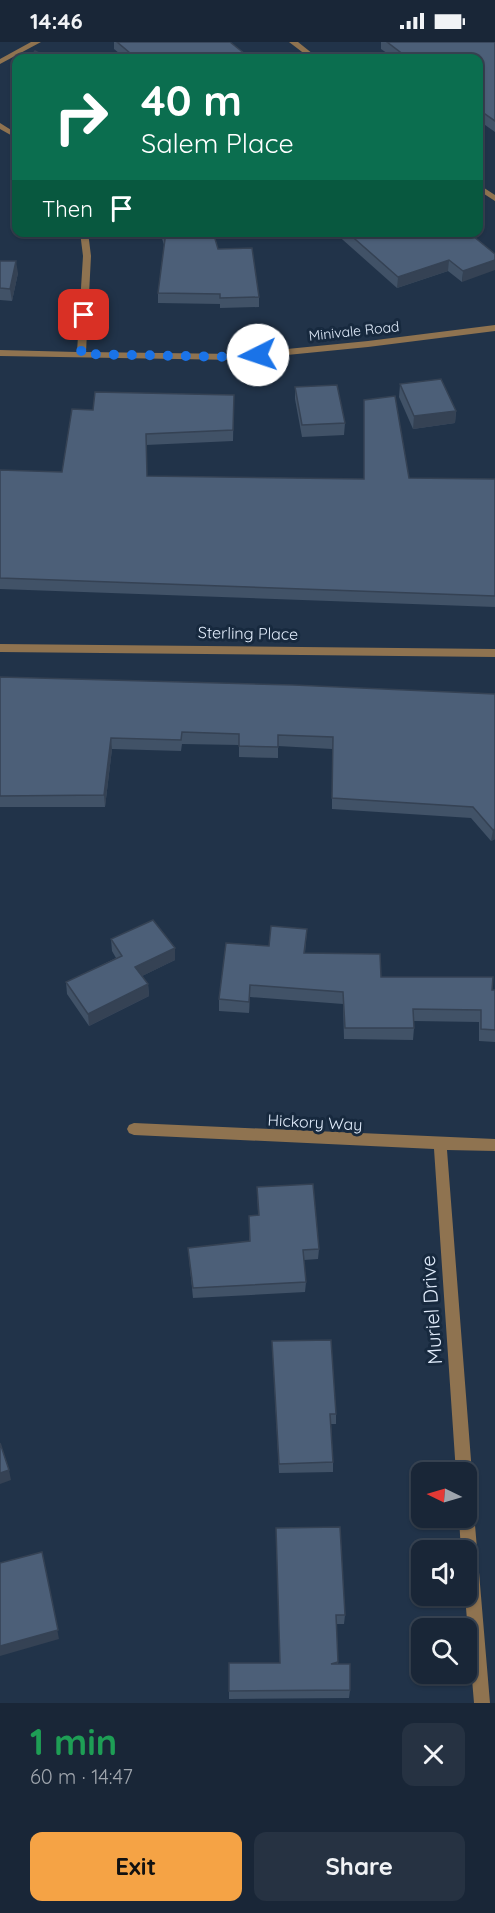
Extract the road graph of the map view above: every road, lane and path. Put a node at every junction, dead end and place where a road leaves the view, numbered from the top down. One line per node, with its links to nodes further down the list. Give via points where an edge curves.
1 (37, 42): 3 (street)
2 (293, 42): 4 (street)
3 (15, 54)
4 (309, 54)
5 (483, 190): 6 (street)
6 (495, 199)
7 (85, 237): 10 (street)
8 (495, 328): 10 (street, Minivale Road, via 236,357)
9 (0, 353): 10 (street, Minivale Road)
10 (81, 354)
11 (0, 648): 12 (street, Sterling Place)
12 (495, 653)
13 (134, 1129): 14 (street, Hickory Way)
14 (440, 1144): 15 (street, Hickory Way); 16 (street, Muriel Drive)
15 (495, 1145)
16 (463, 1462)
17 (467, 1528): 18 (street)
18 (482, 1703)

